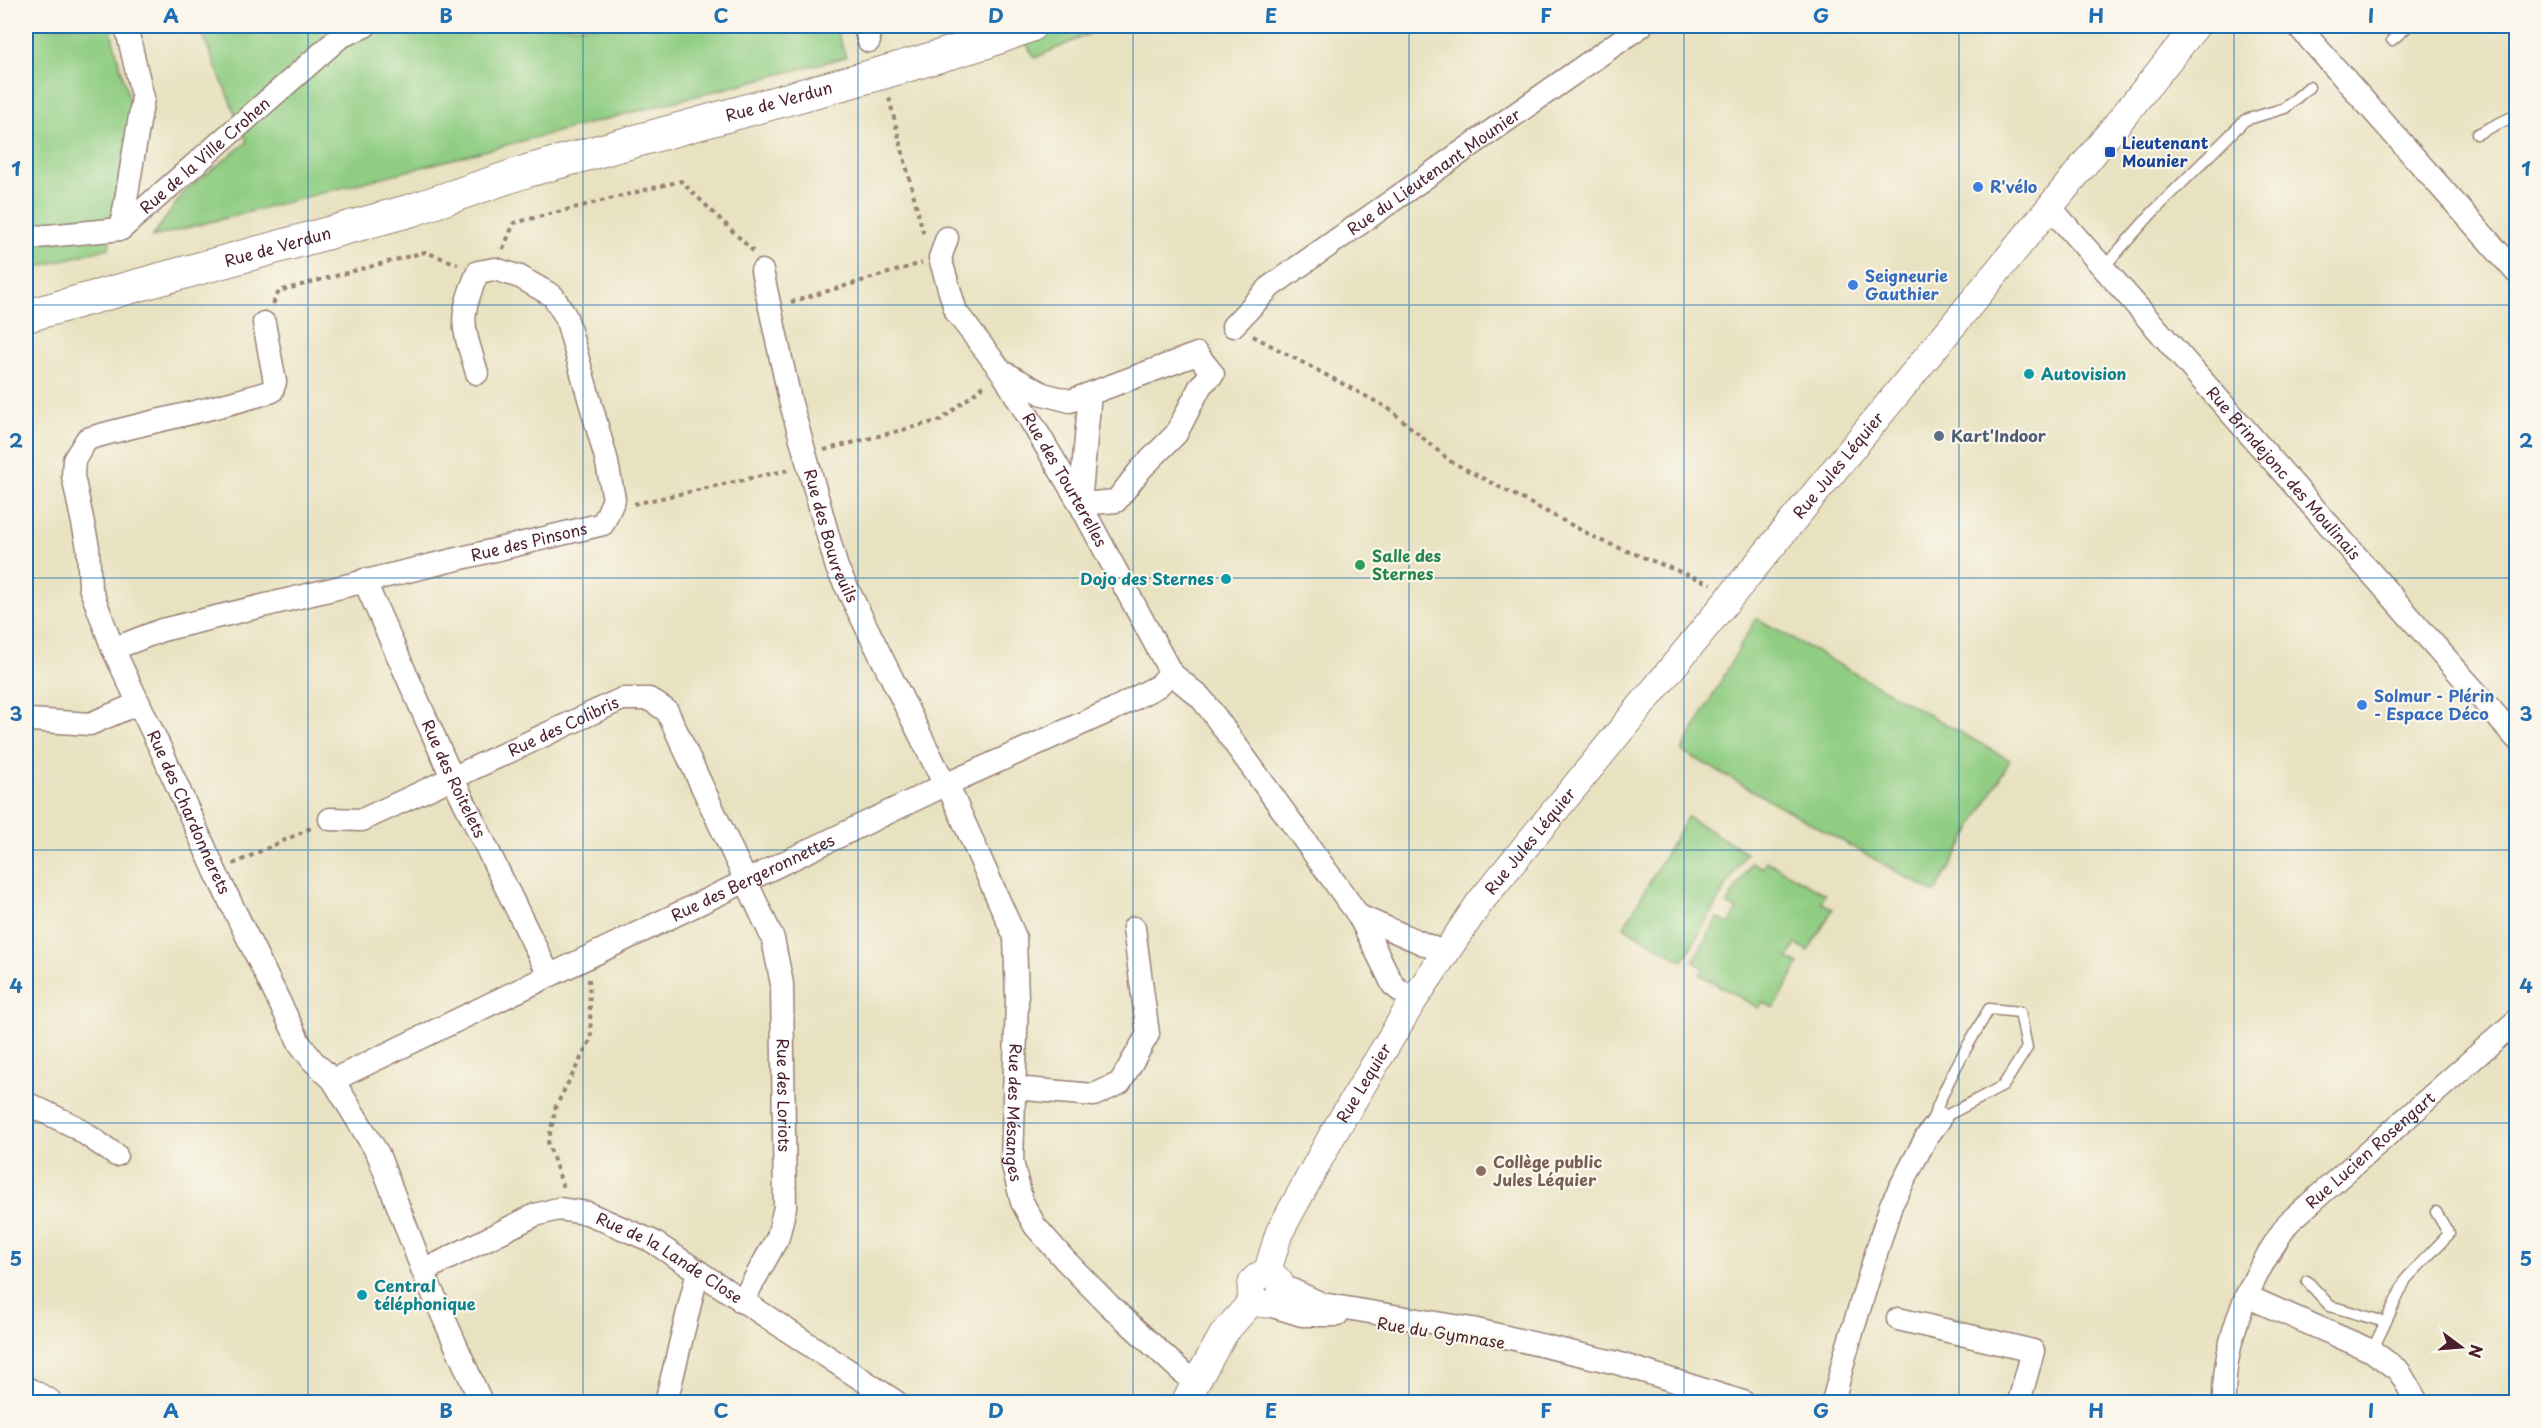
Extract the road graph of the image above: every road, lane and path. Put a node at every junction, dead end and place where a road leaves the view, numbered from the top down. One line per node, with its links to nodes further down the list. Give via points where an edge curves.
1 (126, 26): 16 (street, via 143,98)
2 (365, 26): 9 (street, Rue de la Ville Crohen)
3 (1030, 26): 10 (main road, Rue de Verdun)
4 (1641, 26): 27 (street, Rue du Lieutenant Mounier, via 1271,286)
5 (2196, 26): 15 (street, Rue Jules Léquier)
6 (2298, 26): 22 (street)
7 (2402, 26): 8 (lane, via 2392,40)
8 (2408, 26)
9 (341, 31): 16 (street, Rue de la Ville Crohen)
10 (882, 73): 14 (main road, Rue de Verdun); 18 (path)
11 (2309, 87): 19 (lane, via 2285,108 2245,120)
12 (2517, 115): 13 (lane)
13 (2477, 134)
14 (527, 171): 23 (main road, Rue de Verdun, via 401,196); 25 (main road, Rue de Verdun, via 412,210)
15 (2050, 207): 19 (street, Rue Brindejonc des Moulinais); 35 (street, Rue Jules Léquier)
16 (120, 229): 17 (street)
17 (26, 238)
18 (939, 252): 24 (path); 28 (street, Rue des Tourterelles, via 956,312)
19 (2104, 267): 40 (street, Rue Brindejonc des Moulinais)
20 (487, 270): 21 (path, via 513,223 681,181 753,250); 26 (path, via 425,252 279,291); 29 (street, via 465,301 463,323); 33 (street, Rue des Pinsons, via 520,277 553,296 566,317 614,499)
21 (762, 271): 24 (street, Rue des Bouvreuils)
22 (2517, 272)
23 (26, 298)
24 (770, 308): 31 (street, Rue des Bouvreuils)
25 (26, 316)
26 (264, 322): 36 (street, Rue des Chardonnerets, via 275,382 272,392 87,439 74,460 73,476 88,547 90,587)
27 (1233, 326): 35 (path, via 1388,408 1460,466 1602,541)
28 (1002, 372): 30 (street, via 1043,394 1070,401); 31 (path, via 941,420); 32 (street, Rue des Tourterelles)
29 (477, 373)
30 (1090, 394): 32 (street); 32 (street, via 1197,354 1213,374 1201,385 1176,434 1116,501)
31 (807, 460): 33 (path, via 629,506); 42 (street, Rue des Bouvreuils, via 837,568)
32 (1080, 504): 37 (street, Rue des Tourterelles)
33 (603, 524): 34 (street, Rue des Pinsons)
34 (364, 580): 36 (street, Rue des Pinsons, via 162,630); 41 (street, Rue des Roitelets)
35 (1734, 593): 46 (street, Rue Jules Léquier)
36 (113, 649): 38 (street, Rue des Chardonnerets)
37 (1171, 673): 42 (street, Rue des Bergeronnettes, via 1158,686 1114,709); 47 (street, Rue des Tourterelles, via 1209,708)
38 (139, 703): 39 (street, via 90,724); 44 (street, Rue des Chardonnerets)
39 (30, 720)
40 (2517, 738)
41 (452, 777): 43 (street, Rue des Colibris, via 362,820); 45 (street, Rue des Colibris, via 622,699 649,699 667,711); 51 (street, Rue des Roitelets)
42 (945, 785): 45 (street, Rue des Bergeronnettes); 55 (street, Rue des Mésanges, via 1015,937)
43 (330, 819): 44 (path)
44 (216, 873): 54 (street, Rue des Chardonnerets, via 300,1044)
45 (748, 882): 50 (street, Rue des Bergeronnettes); 67 (street, Rue des Loriots, via 773,939 782,984 785,1197 778,1237)
46 (1480, 902): 49 (street, Rue Lequier)
47 (1359, 916): 49 (street); 52 (street, Rue des Tourterelles, via 1393,985)
48 (1134, 928): 55 (street, via 1148,1034 1120,1083 1094,1095)
49 (1445, 953): 52 (street, Rue Lequier)
50 (588, 955): 51 (street, Rue des Bergeronnettes); 60 (path, via 591,1039 556,1106 548,1143)
51 (549, 975): 54 (street, Rue des Bergeronnettes)
52 (1413, 1001): 65 (street, Rue Lequier, via 1278,1233)
53 (2517, 1021): 66 (street, Rue Lucien Rosengart, via 2288,1223 2263,1259)
54 (333, 1080): 62 (street, Rue des Chardonnerets, via 378,1154)
55 (1014, 1088): 72 (street, Rue des Mésanges, via 1012,1162 1022,1202 1035,1226 1109,1305 1181,1371)
56 (26, 1103): 59 (street, via 74,1126)
57 (1940, 1119): 58 (street); 58 (lane, via 2003,1086 2027,1048 2020,1012 1989,1009 1940,1100)
58 (1926, 1138): 78 (street, via 1891,1205)
59 (116, 1155)
60 (571, 1211): 62 (street, Rue de la Lande Close, via 558,1209 535,1215); 63 (street, Rue de la Lande Close, via 621,1226)
61 (2436, 1212): 69 (lane, via 2449,1234 2406,1279)
62 (423, 1270): 75 (street, Rue des Chardonnerets)
63 (698, 1270): 67 (street, Rue de la Lande Close); 73 (street)
64 (2307, 1281): 69 (lane, via 2330,1306)
65 (1267, 1290): 72 (street, Rue Lequier, via 1224,1332); 77 (street, Rue du Gymnase, via 1302,1315 1332,1315 1617,1363)
66 (2246, 1296): 70 (street); 80 (street, Rue Lucien Rosengart, via 2230,1341)
67 (742, 1302): 76 (street, Rue de la Lande Close)
68 (1898, 1319): 79 (street, via 2033,1351)
69 (2385, 1322): 70 (lane)
70 (2372, 1351): 81 (street, via 2399,1371)
71 (26, 1390): 74 (street)
72 (1191, 1393)
73 (668, 1394)
74 (48, 1402)
75 (481, 1402)
76 (896, 1402)
77 (1743, 1402)
78 (1833, 1402)
79 (2019, 1402)
80 (2224, 1402)
81 (2417, 1402)

